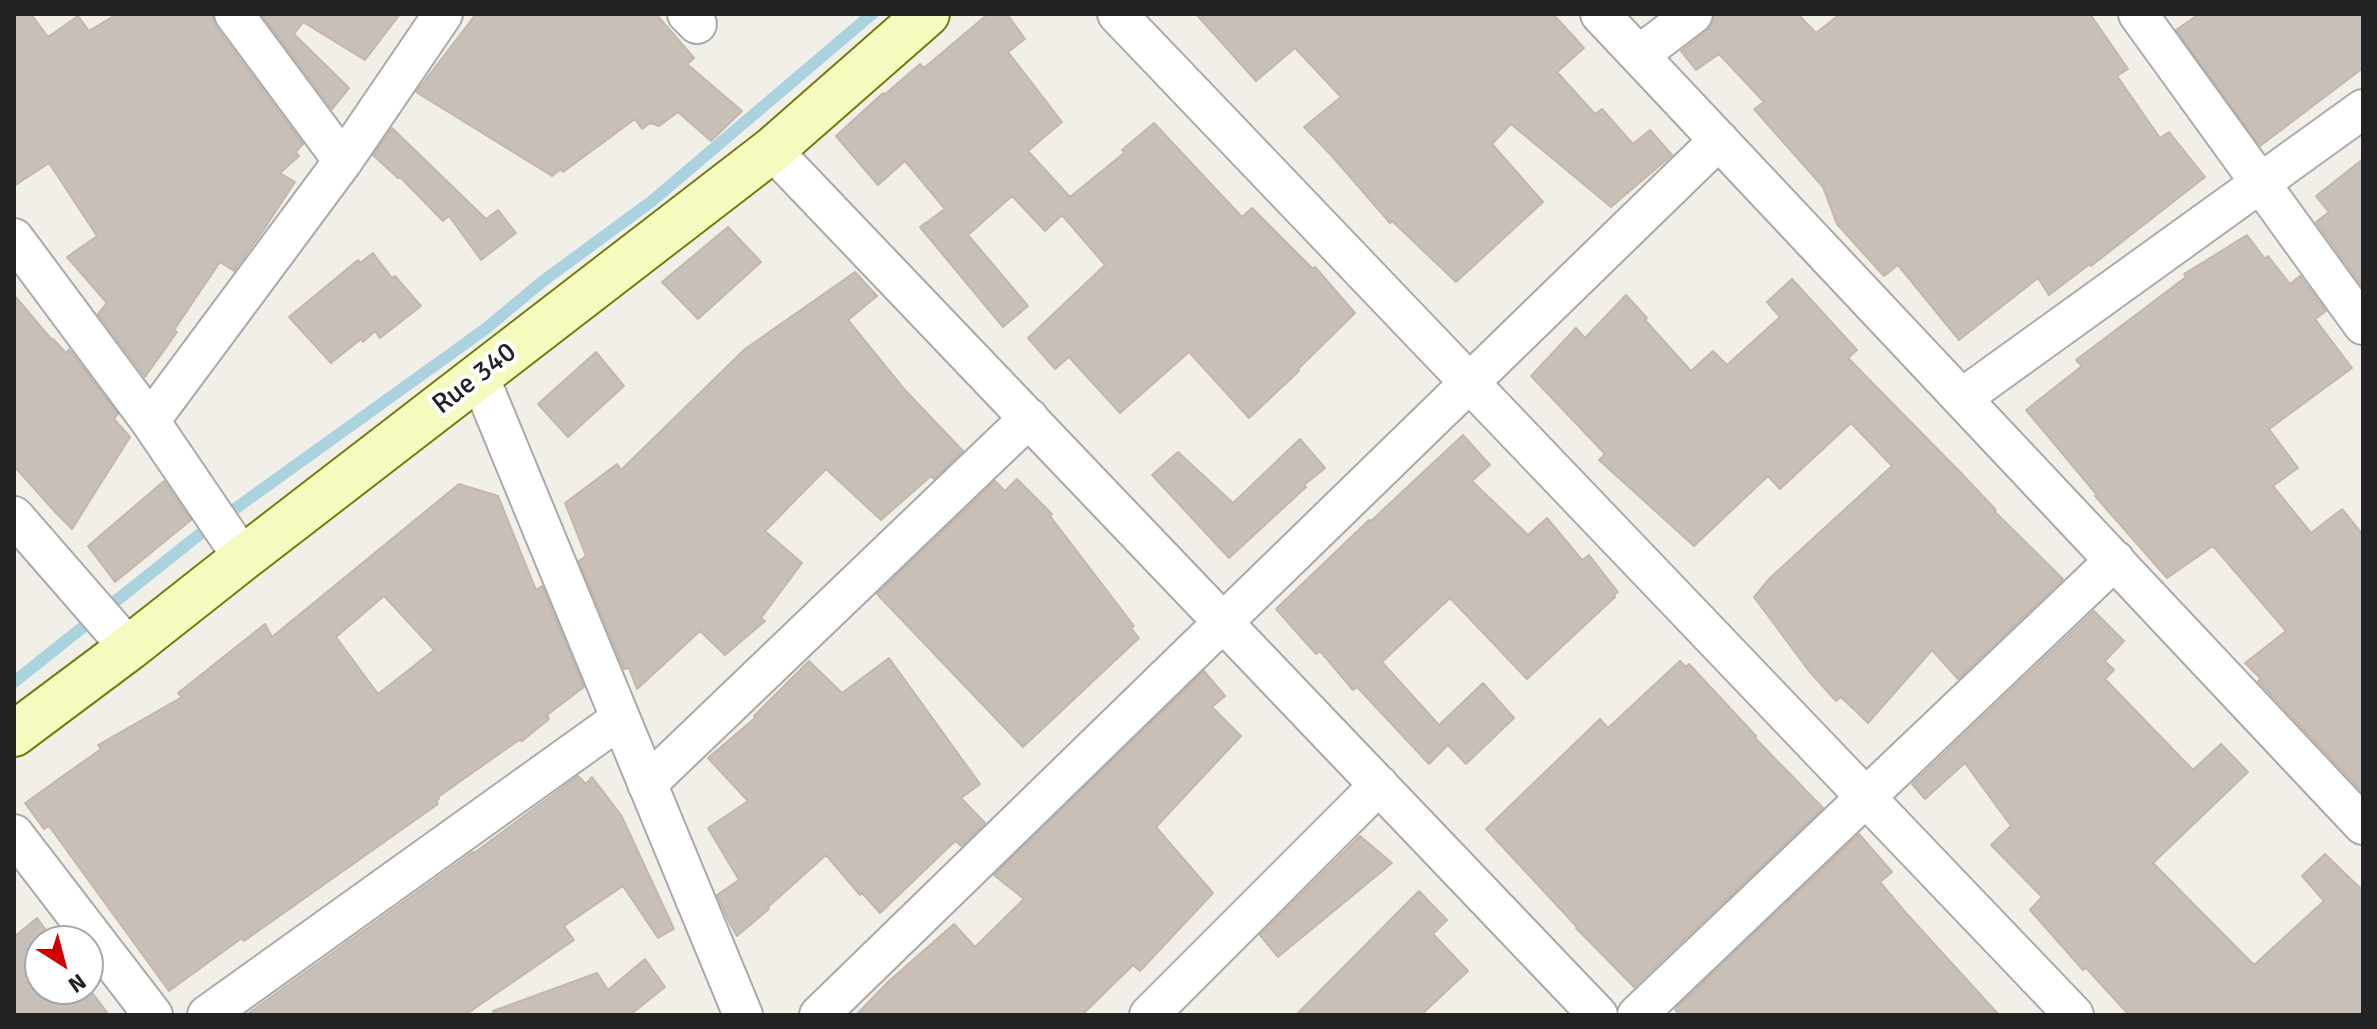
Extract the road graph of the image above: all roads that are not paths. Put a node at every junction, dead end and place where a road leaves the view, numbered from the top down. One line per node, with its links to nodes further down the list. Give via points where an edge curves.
1 (234, 14): 12 (street)
2 (443, 14): 12 (street)
3 (927, 14): 11 (street, Rue 340)
4 (1117, 14): 17 (street)
5 (1600, 14): 8 (street)
6 (1693, 14): 8 (street)
7 (2138, 14): 13 (street)
8 (1639, 55): 10 (street)
9 (2363, 109): 13 (street)
10 (1719, 140): 17 (street); 18 (street)
11 (772, 150): 16 (street, Rue 340); 19 (street)
12 (343, 161): 20 (street)
13 (2260, 183): 15 (street); 18 (street)
14 (14, 238): 20 (street)
15 (2363, 325)
16 (479, 376): 22 (street, Rue 340); 26 (street)
17 (1469, 383): 24 (street); 30 (street)
18 (1962, 398): 23 (street)
19 (1029, 418): 24 (street); 28 (street)
20 (150, 421): 22 (street)
21 (14, 516): 25 (street)
22 (243, 558): 25 (street, Rue 340)
23 (2115, 560): 30 (street); 31 (street)
24 (1223, 622): 29 (street); 37 (street)
25 (129, 648): 27 (street, Rue 340)
26 (620, 719): 28 (street); 36 (street)
27 (14, 734)
28 (647, 784): 34 (street)
29 (1379, 785): 33 (street); 38 (street)
30 (1865, 796): 39 (street); 40 (street)
31 (2363, 825)
32 (14, 834): 35 (street)
33 (1583, 1010)
34 (737, 1011)
35 (153, 1015)
36 (207, 1015)
37 (819, 1015)
38 (1149, 1015)
39 (1637, 1015)
40 (2074, 1015)

